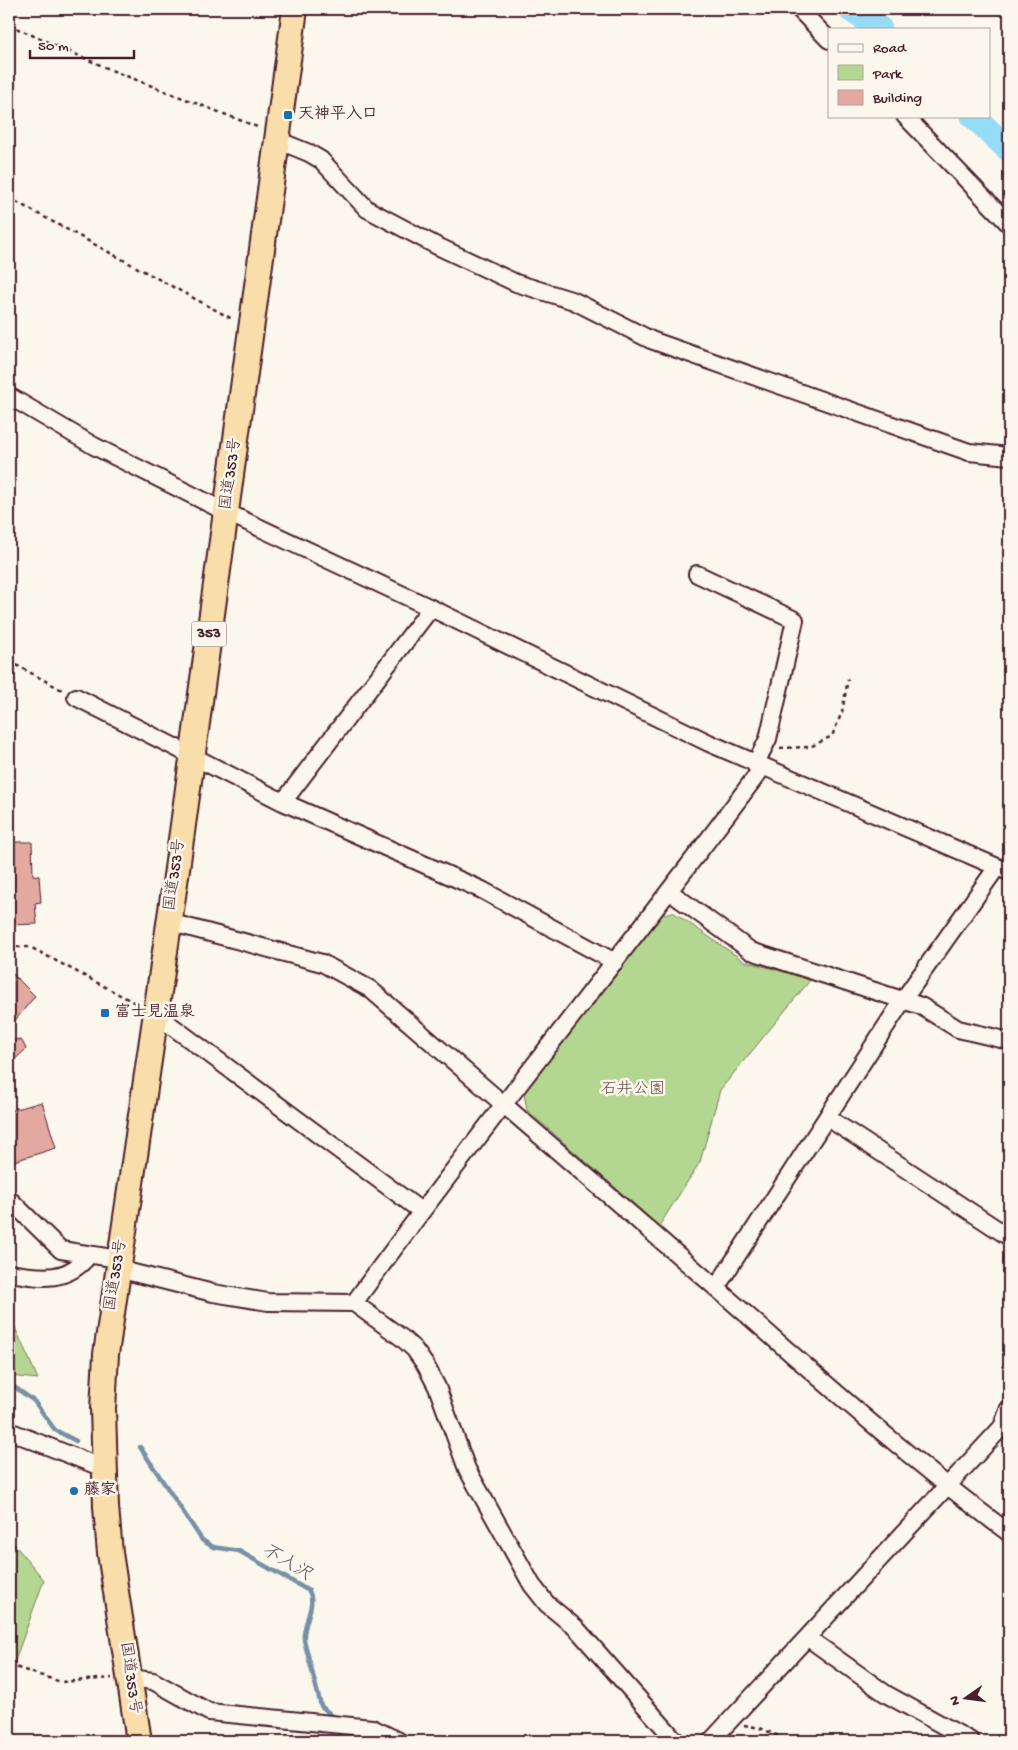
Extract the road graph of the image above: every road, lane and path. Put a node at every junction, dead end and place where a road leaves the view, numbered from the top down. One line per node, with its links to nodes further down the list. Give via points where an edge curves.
1 (799, 9): 4 (street)
2 (293, 10): 6 (highway, 国道353号 / 353)
3 (9, 25): 6 (path)
4 (828, 39)
5 (907, 118): 8 (street)
6 (277, 138): 9 (highway, 国道353号 / 353); 11 (street, via 321,160 367,209 516,283 574,301 651,340 969,452)
7 (9, 198): 9 (path)
8 (1009, 224)
9 (252, 329): 12 (highway, 国道353号 / 353)
10 (9, 396): 12 (street, via 94,446)
11 (1009, 456)
12 (226, 512): 14 (street); 19 (highway, 国道353号 / 353)
13 (696, 574): 18 (street, via 795,620 768,739)
14 (431, 608): 20 (street); 21 (street)
15 (9, 661): 17 (path)
16 (848, 679): 18 (path, via 842,712 832,736 810,747)
17 (76, 697): 19 (street)
18 (763, 748): 20 (street)
19 (192, 757): 21 (street); 24 (highway, 国道353号 / 353)
20 (759, 766): 22 (street); 23 (street)
21 (283, 802): 26 (street, via 482,890)
22 (1003, 869): 27 (street)
23 (670, 892): 26 (street); 27 (street, via 751,951)
24 (169, 922): 28 (highway, 国道353号 / 353); 30 (street, via 322,963 370,989)
25 (9, 947): 28 (path, via 30,947)
26 (615, 962): 30 (street)
27 (903, 1000): 29 (street, via 921,1006 958,1030); 31 (street)
28 (156, 1013): 33 (street); 36 (highway, 国道353号 / 353)
29 (1009, 1041)
30 (505, 1105): 33 (street); 38 (street)
31 (828, 1118): 34 (street); 38 (street)
32 (9, 1199): 35 (street, via 61,1250)
33 (421, 1211): 39 (street)
34 (1009, 1237)
35 (89, 1255): 36 (street); 37 (street, via 68,1274 53,1277)
36 (118, 1264): 39 (street, via 213,1293 268,1302); 42 (highway, 国道353号 / 353, via 106,1354)
37 (9, 1273)
38 (716, 1288): 43 (street)
39 (354, 1303): 51 (street, via 408,1343 426,1366 467,1469 532,1585 547,1604 576,1628)
40 (1009, 1408): 43 (street, via 1002,1427)
41 (9, 1432): 42 (street)
42 (103, 1468): 47 (highway, 国道353号 / 353, via 110,1553)
43 (947, 1488): 44 (street); 45 (street)
44 (1009, 1533)
45 (808, 1638): 48 (street); 54 (street, via 886,1694)
46 (9, 1665): 47 (path, via 61,1682)
47 (130, 1678): 49 (highway, 国道353号 / 353); 50 (street, via 153,1681 209,1712 372,1728)
48 (728, 1726): 52 (street); 53 (path, via 760,1728)
49 (139, 1741)
50 (399, 1741)
51 (676, 1741)
52 (711, 1741)
53 (790, 1741)
54 (971, 1741)

